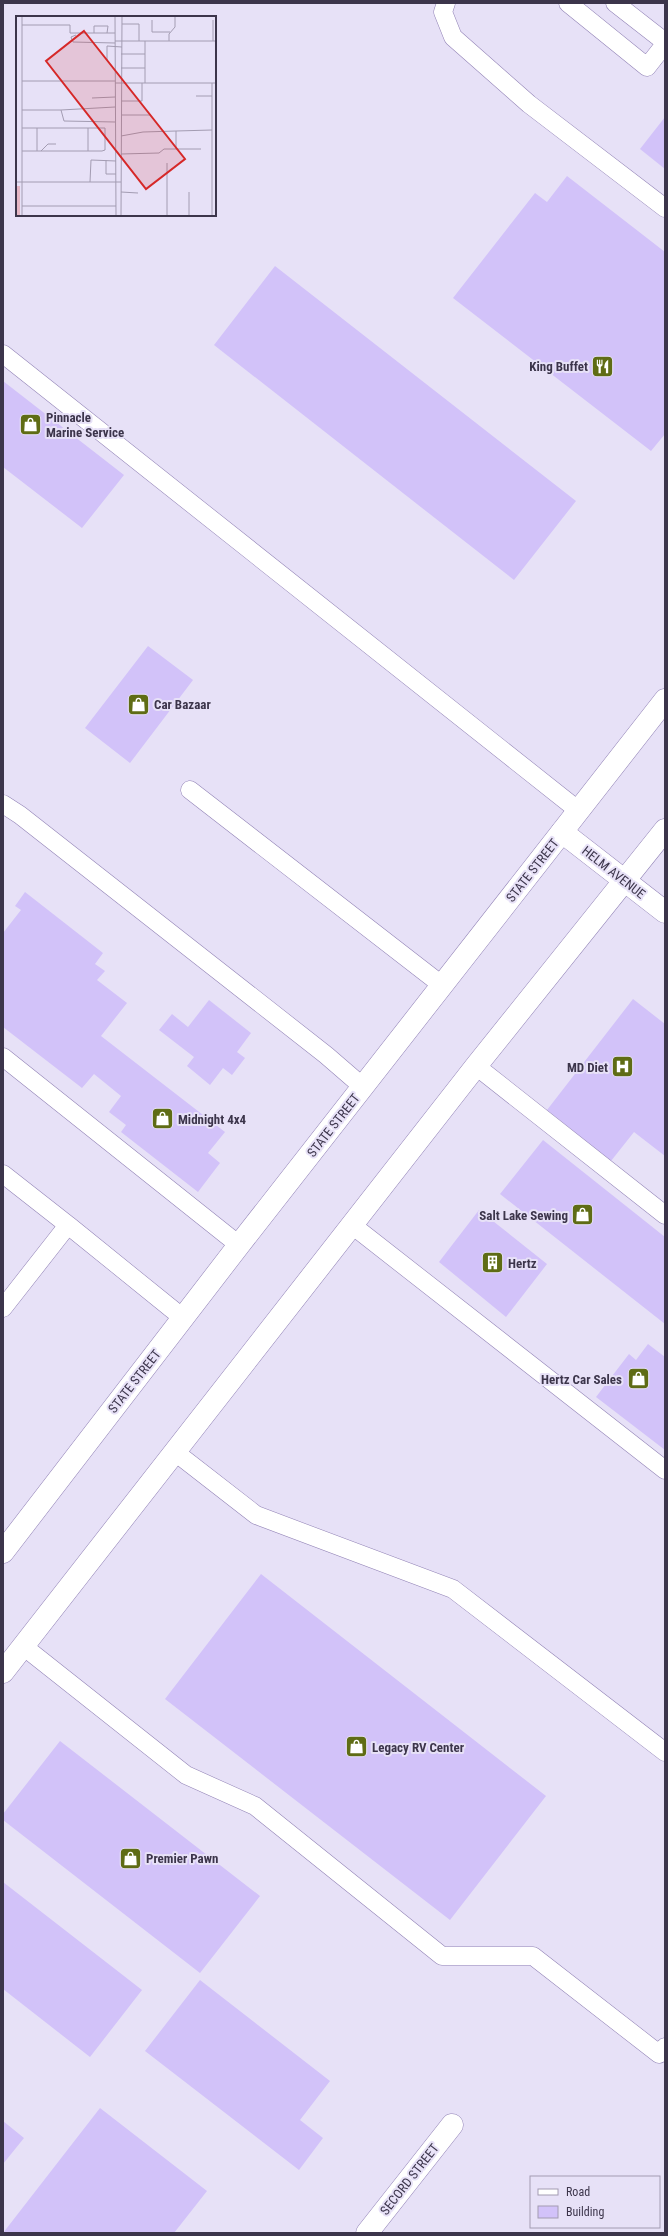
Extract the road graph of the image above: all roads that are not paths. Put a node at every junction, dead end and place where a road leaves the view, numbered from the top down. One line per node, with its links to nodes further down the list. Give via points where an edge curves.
1 (446, 3): 5 (lane, via 443,12 453,37 529,104)
2 (568, 3): 4 (lane, via 647,67)
3 (615, 3): 4 (lane)
4 (665, 43)
5 (665, 208)
6 (3, 354): 10 (lane)
7 (665, 700): 10 (main road, STATE STREET)
8 (190, 790): 15 (lane)
9 (3, 804): 18 (lane, via 258,1001)
10 (579, 811): 12 (main road, STATE STREET)
11 (665, 830): 13 (main road)
12 (562, 832): 13 (main road, HELM AVENUE); 15 (main road, STATE STREET)
13 (625, 880): 14 (main road, HELM AVENUE); 17 (main road)
14 (665, 912)
15 (443, 986): 18 (main road, STATE STREET)
16 (3, 1057): 23 (lane)
17 (476, 1066): 20 (lane); 22 (main road)
18 (363, 1087): 23 (main road, STATE STREET)
19 (3, 1174): 21 (lane)
20 (665, 1215)
21 (68, 1225): 24 (lane); 25 (lane)
22 (352, 1225): 26 (main road); 27 (lane)
23 (239, 1245): 25 (main road, STATE STREET)
24 (3, 1308)
25 (183, 1318): 28 (main road, STATE STREET)
26 (175, 1452): 29 (main road); 31 (lane, via 256,1515 453,1589)
27 (665, 1470)
28 (3, 1552)
29 (24, 1646): 30 (main road); 32 (lane, via 186,1775 255,1806 442,1956 533,1956)
30 (3, 1672)
31 (665, 1752)
32 (663, 2053)
33 (452, 2125): 34 (main road, SECORD STREET)
34 (367, 2233)

